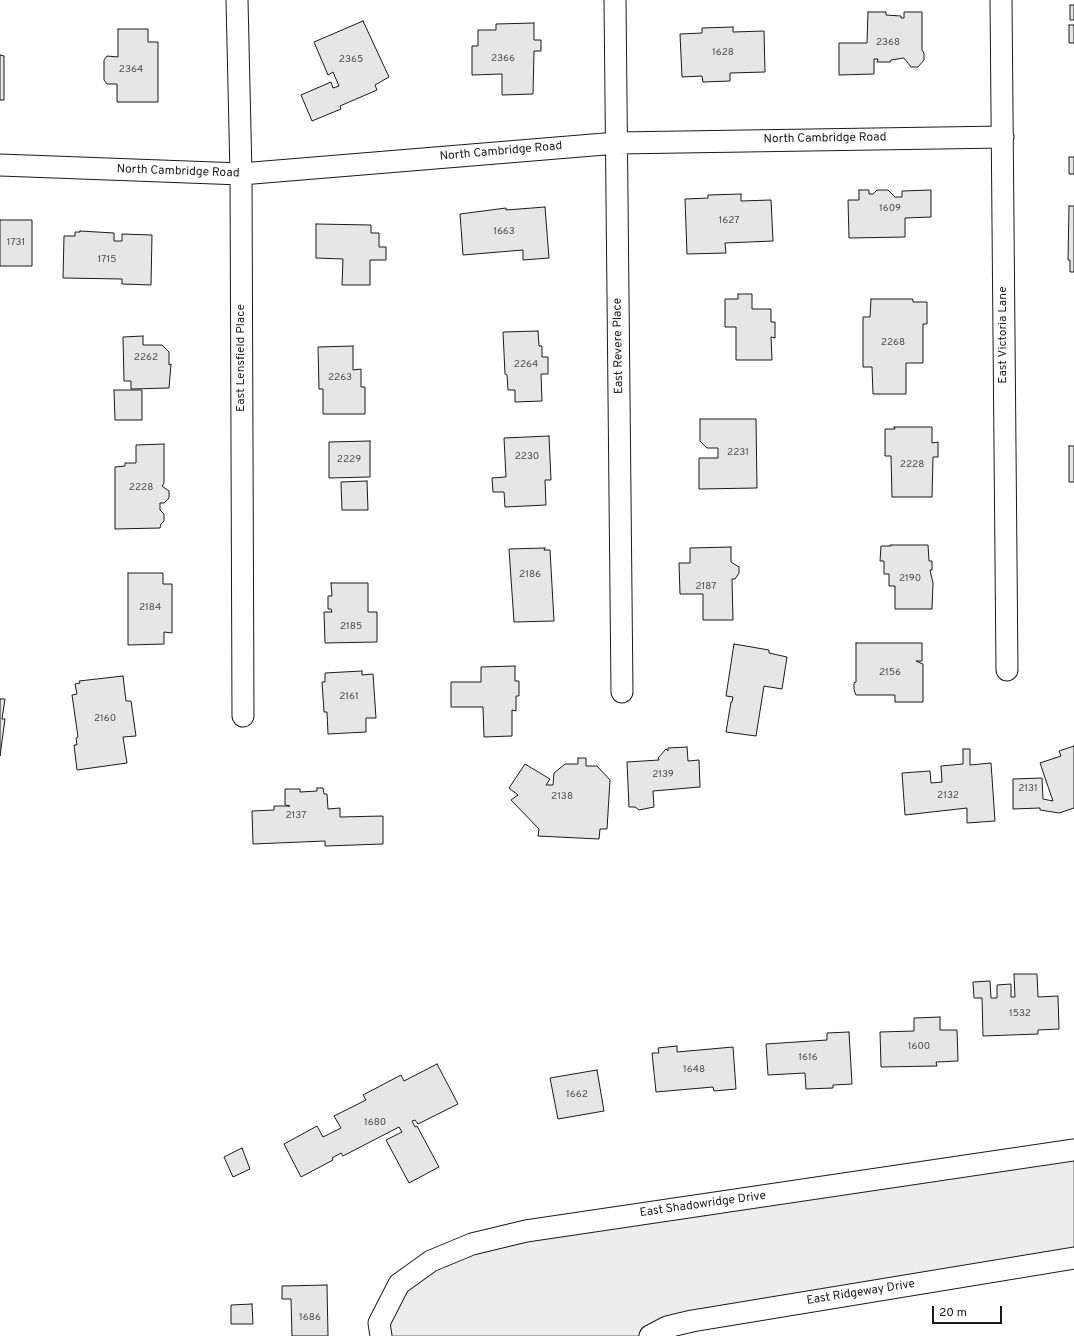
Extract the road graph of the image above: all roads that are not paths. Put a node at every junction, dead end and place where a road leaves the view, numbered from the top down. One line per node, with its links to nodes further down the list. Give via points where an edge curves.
1 (237, 0): 7 (street, East Lensfield Place)
2 (616, 0): 5 (street, East Revere Place)
3 (1001, 0): 4 (street, East Victoria Lane)
4 (1003, 137): 5 (street, North Cambridge Road); 8 (street, East Victoria Lane)
5 (617, 143): 7 (street, North Cambridge Road); 9 (street, East Revere Place)
6 (0, 165): 7 (street, North Cambridge Road)
7 (241, 174): 10 (street, East Lensfield Place)
8 (1007, 670)
9 (622, 692)
10 (243, 716)
11 (1074, 1150): 13 (street, East Shadowridge Drive, via 526,1231 472,1244 431,1261 399,1284 379,1323)
12 (1074, 1258): 14 (street, East Ridgeway Drive, via 692,1321 667,1327)
13 (381, 1336)
14 (650, 1336)

